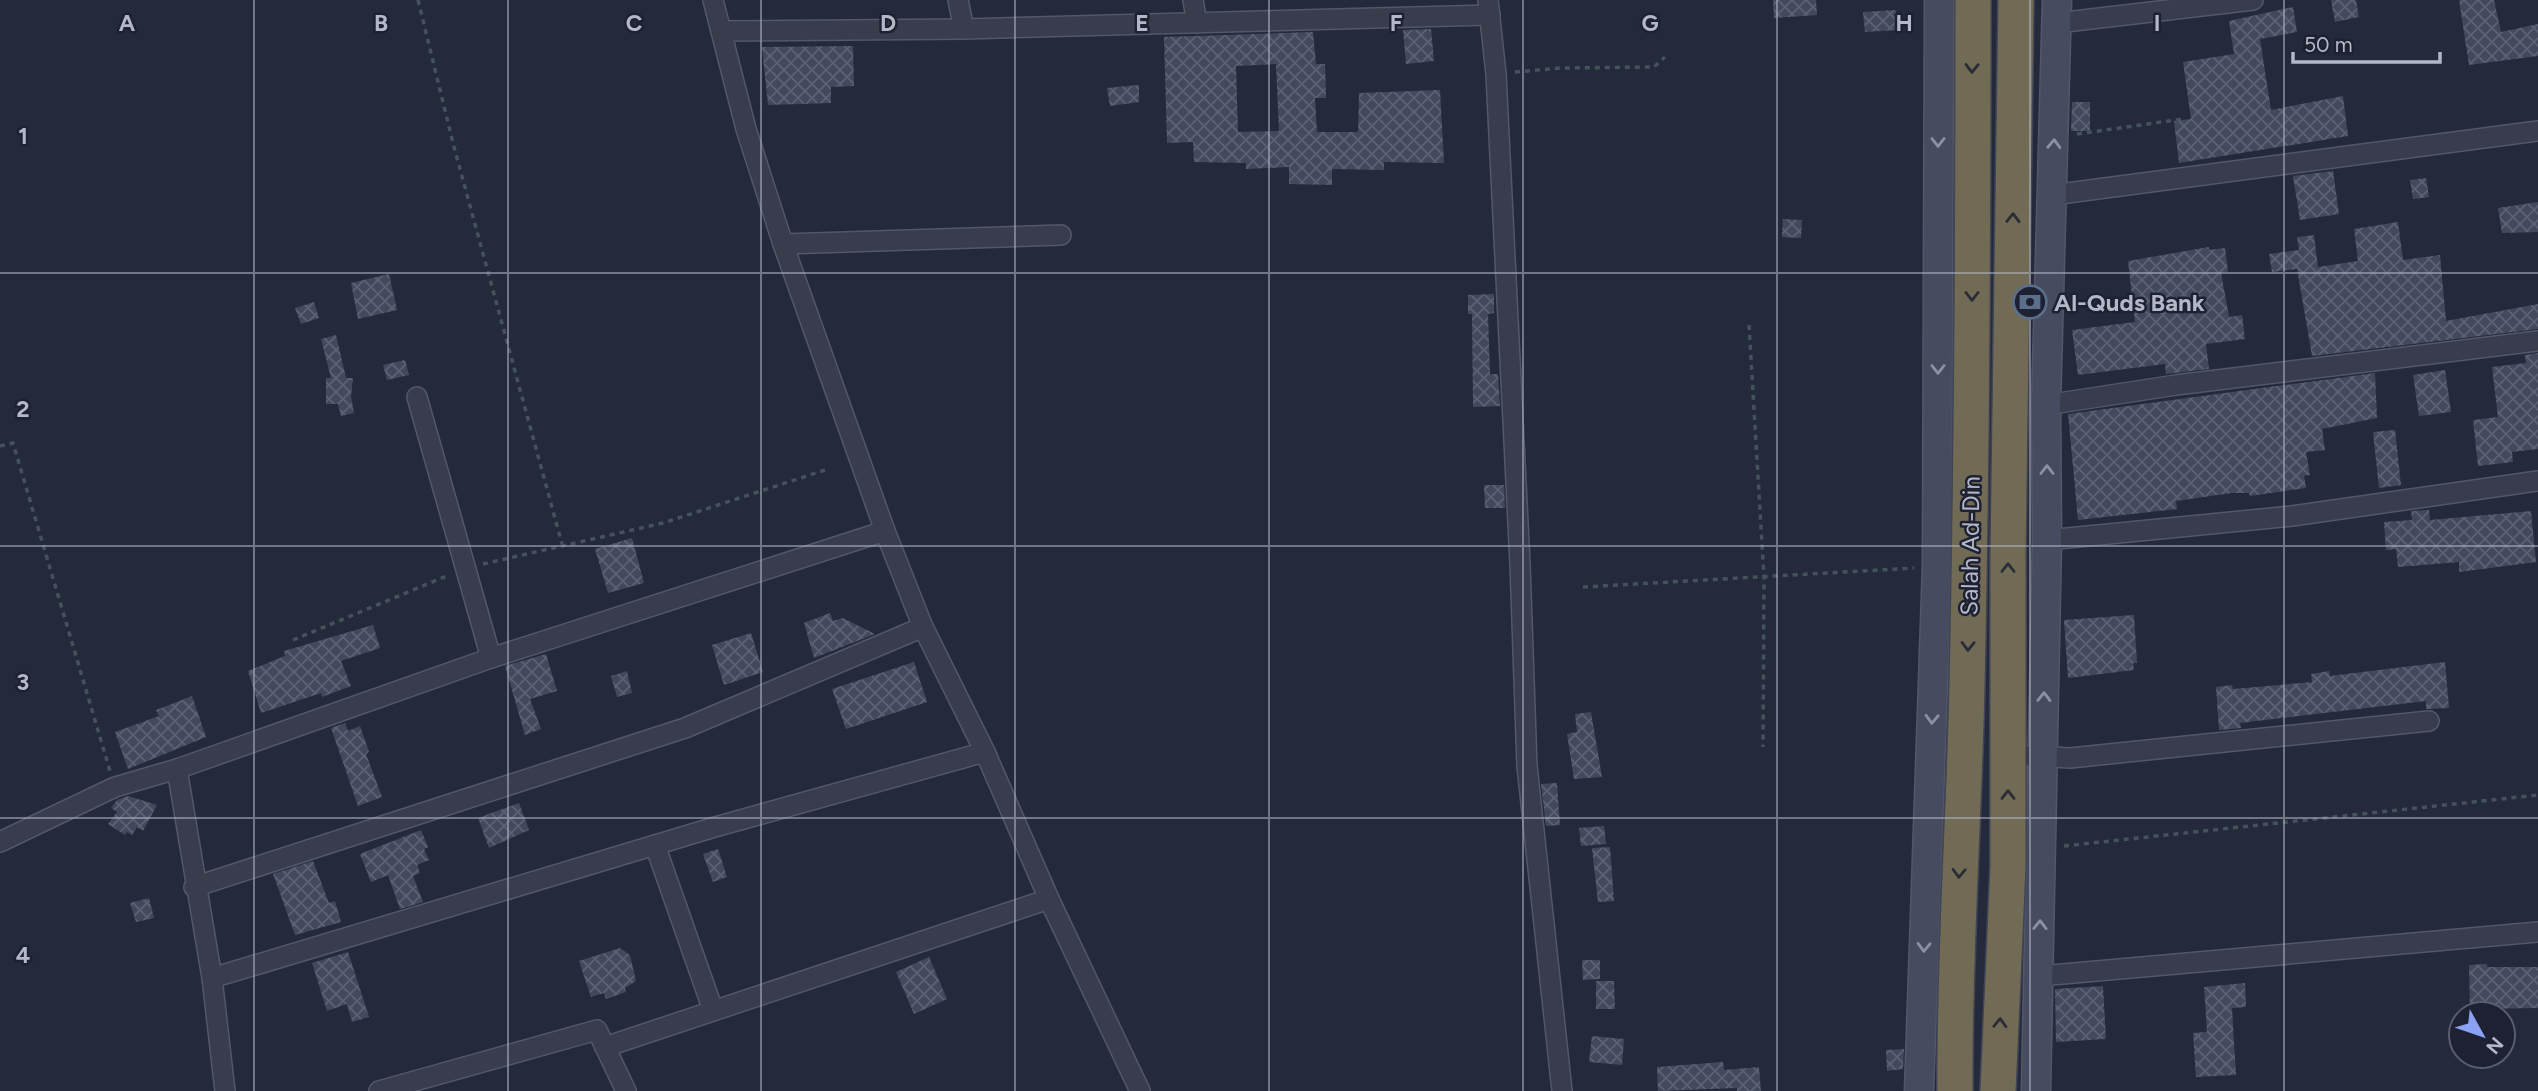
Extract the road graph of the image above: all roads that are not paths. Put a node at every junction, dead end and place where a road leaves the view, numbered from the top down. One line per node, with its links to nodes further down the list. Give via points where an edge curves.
1 (713, 0): 12 (street)
2 (958, 0): 11 (street)
3 (1194, 0): 10 (street)
4 (1939, 0): 44 (street, one-way to 44, via 1937,565)
5 (1973, 0): 45 (highway, Salah Ad-Din, one-way to 45, via 1972,421)
6 (2016, 0): 28 (highway, Salah Ad-Din, one-way to 6)
7 (2253, 0): 9 (street)
8 (1489, 7): 10 (street); 43 (street, via 1496,74 1527,766)
9 (2057, 12): 14 (street, one-way to 9)
10 (1197, 23): 11 (street)
11 (964, 29): 12 (street)
12 (722, 31): 16 (street, via 746,129)
13 (2538, 131): 14 (street)
14 (2052, 195): 19 (street)
15 (1061, 236): 16 (street)
16 (783, 244): 21 (street)
17 (2538, 341): 19 (street)
18 (417, 397): 24 (street)
19 (2046, 405): 22 (street, one-way to 19)
20 (2538, 481): 22 (street, via 2292,516)
21 (885, 531): 23 (street); 24 (street)
22 (2047, 540): 27 (street, one-way to 22)
23 (923, 627): 26 (street); 32 (street, via 685,728)
24 (491, 658): 29 (street)
25 (2430, 721): 27 (street, via 2111,754)
26 (985, 752): 31 (street); 33 (street)
27 (2043, 756): 28 (street); 35 (street, one-way to 27)
28 (2008, 757): 46 (highway, Salah Ad-Din, one-way to 28)
29 (177, 769): 30 (street, via 115,787); 32 (street)
30 (0, 842)
31 (655, 845): 36 (street); 37 (street)
32 (194, 887): 36 (street)
33 (1049, 899): 37 (street); 42 (street)
34 (2538, 932): 35 (street)
35 (2040, 976): 47 (street)
36 (212, 978): 39 (street)
37 (713, 1010): 38 (street)
38 (605, 1046): 40 (street, via 597,1030); 41 (street)
39 (225, 1091)
40 (379, 1091)
41 (626, 1091)
42 (1140, 1091)
43 (1562, 1091)
44 (1919, 1091)
45 (1955, 1091)
46 (1998, 1091)
47 (2036, 1091)

